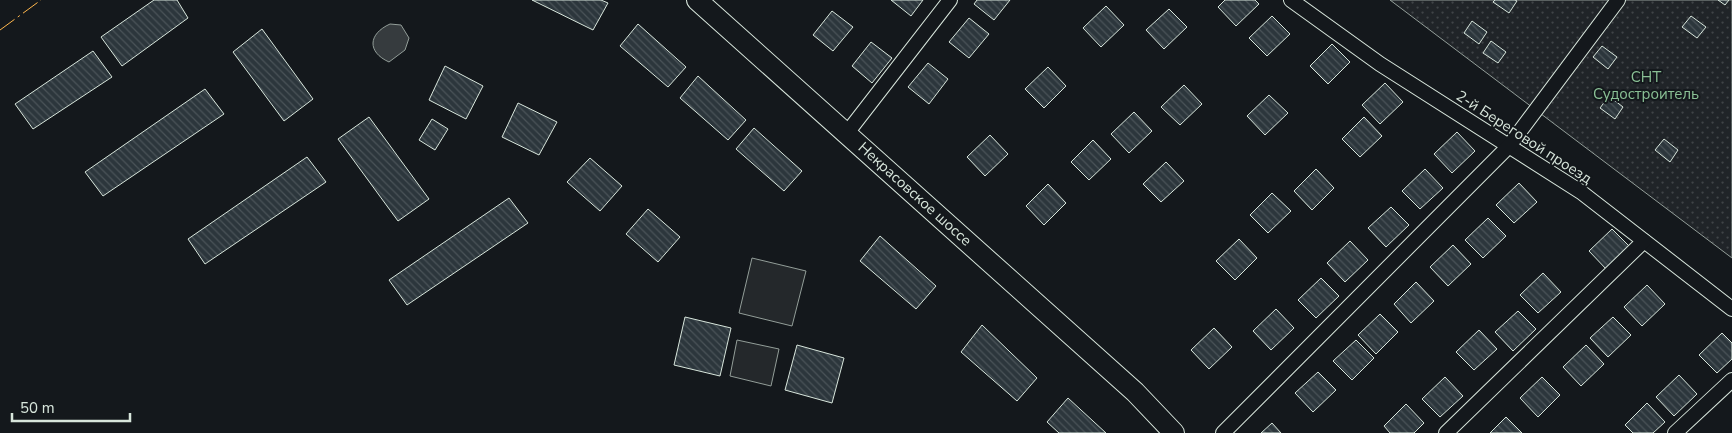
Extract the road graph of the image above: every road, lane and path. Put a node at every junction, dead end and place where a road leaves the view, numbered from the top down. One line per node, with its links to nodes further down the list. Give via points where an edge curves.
1 (697, 0): 5 (main road, Некрасовское шоссе)
2 (950, 0): 5 (street)
3 (1291, 0): 6 (street, 2-й Береговой проезд, via 1380,64)
4 (1618, 0): 6 (street)
5 (847, 133): 10 (main road, Некрасовское шоссе, via 1135,392)
6 (1509, 146): 7 (street, 2-й Береговой проезд, via 1581,192); 11 (street)
7 (1644, 241): 8 (street, 2-й Береговой проезд); 12 (street)
8 (1732, 309)
9 (1732, 380): 13 (street)
10 (1174, 433)
11 (1223, 433)
12 (1446, 433)
13 (1675, 433)

